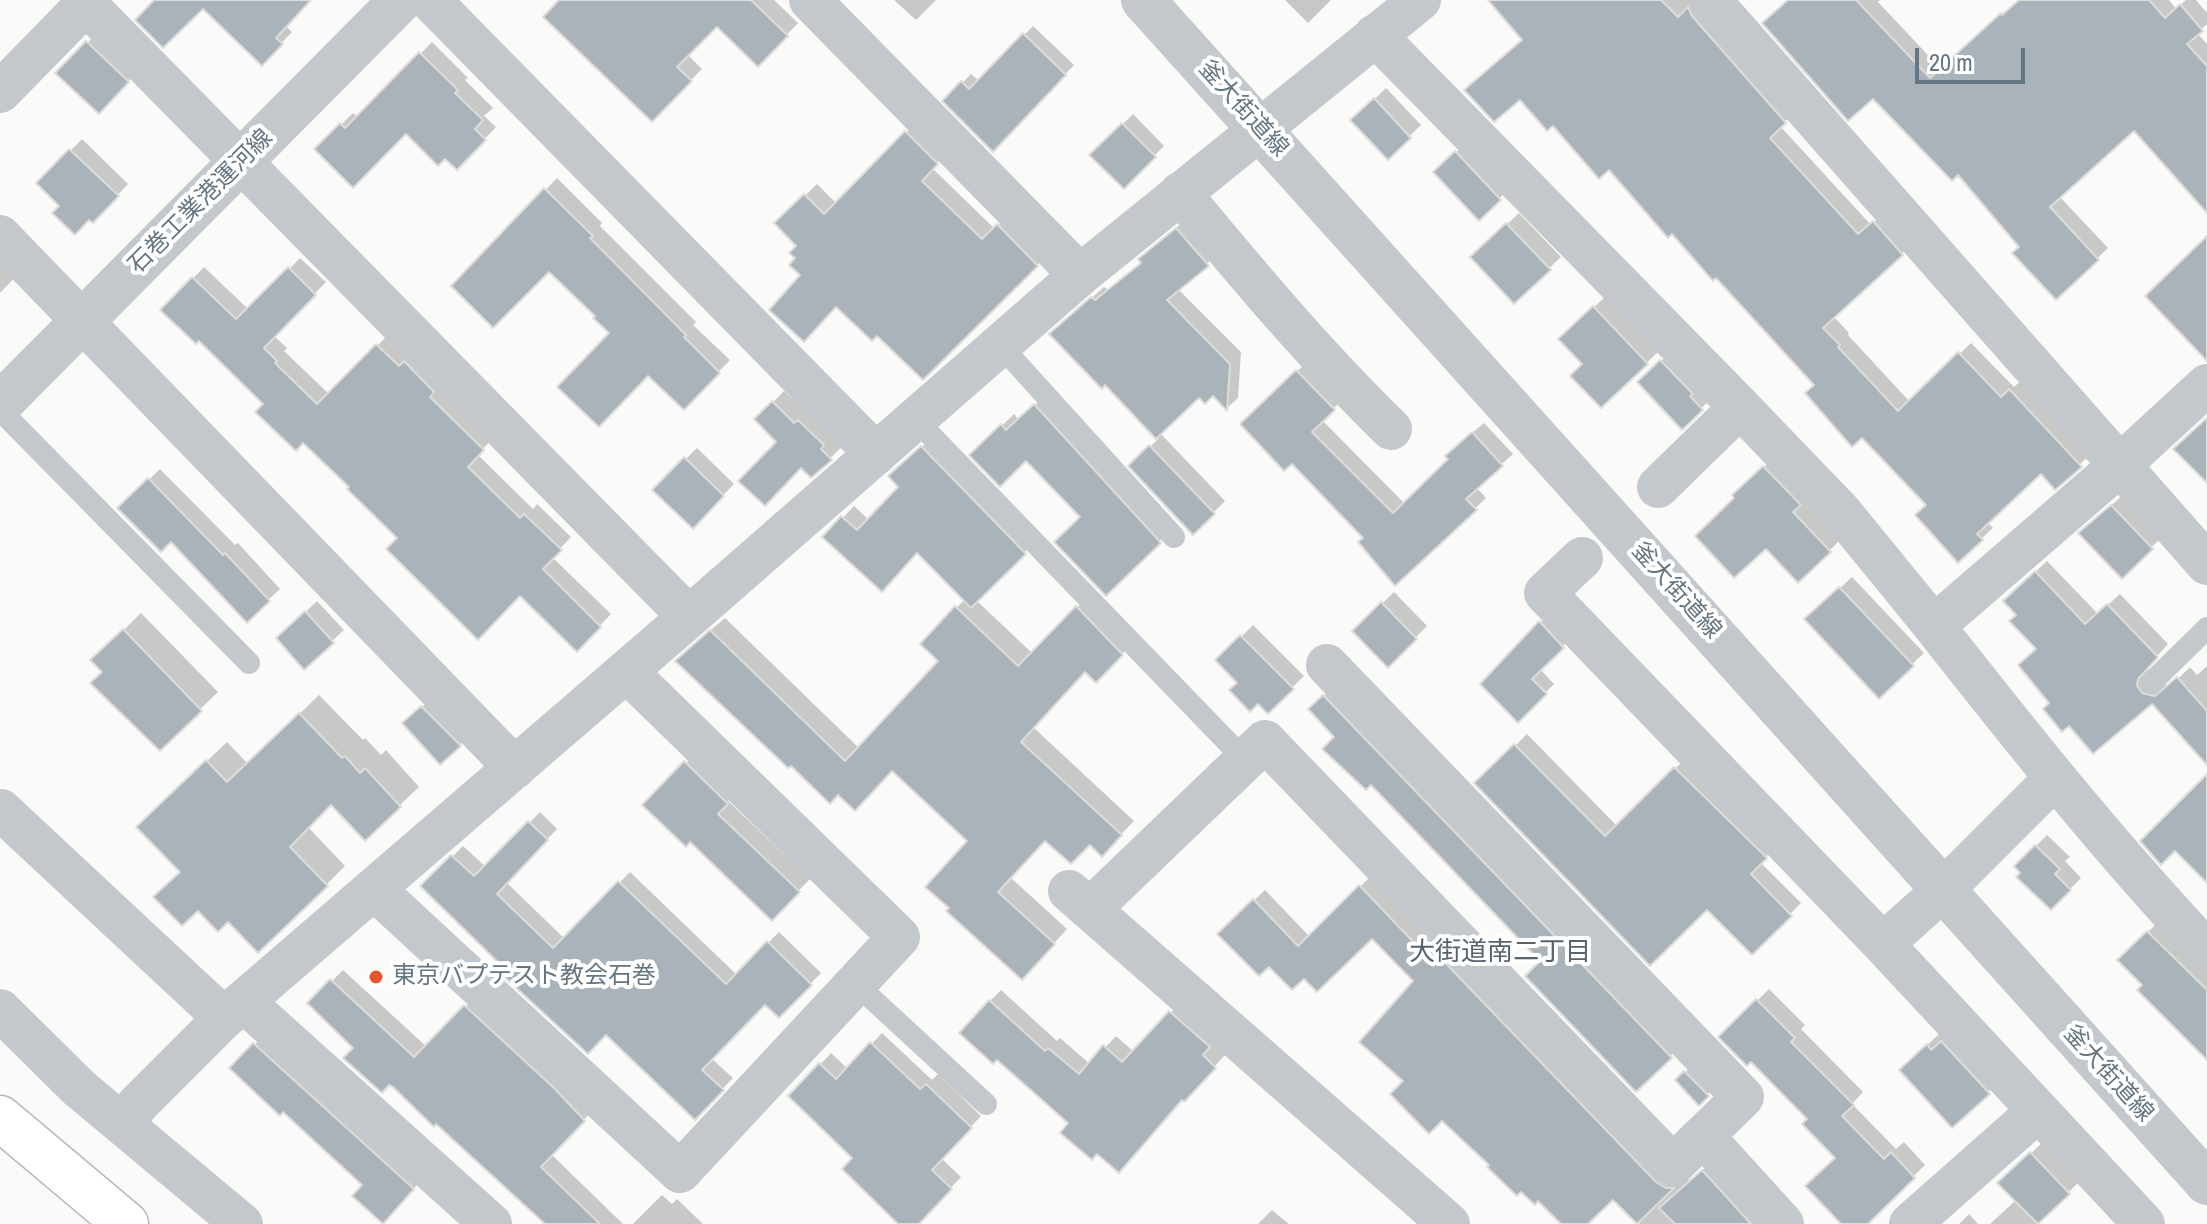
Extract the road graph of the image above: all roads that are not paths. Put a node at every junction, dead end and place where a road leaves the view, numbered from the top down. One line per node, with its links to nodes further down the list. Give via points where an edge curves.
1 (401, 0): 10 (street, 石巻工業港運河線)
2 (430, 0): 21 (street)
3 (810, 0): 13 (street)
4 (1143, 0): 9 (street, 釜大街道線)
5 (1710, 0): 22 (street)
6 (84, 2): 8 (street); 10 (street)
7 (1396, 12): 9 (street); 18 (street)
8 (0, 92)
9 (1261, 128): 11 (street); 39 (street, 釜大街道線)
10 (240, 162): 14 (street, 石巻工業港運河線); 27 (street)
11 (1180, 193): 13 (street); 20 (street, via 1271,303)
12 (0, 236): 14 (street)
13 (1080, 275): 15 (street)
14 (83, 321): 17 (street, 石巻工業港運河線); 35 (street)
15 (1000, 345): 19 (street); 24 (lane)
16 (2207, 385): 22 (street)
17 (0, 407): 30 (lane)
18 (1740, 407): 23 (street); 28 (street, via 1841,512)
19 (915, 419): 21 (street); 34 (lane)
20 (1391, 429)
21 (876, 454): 27 (street)
22 (2119, 466): 26 (street); 28 (street)
23 (1658, 487)
24 (1174, 537)
25 (1582, 558): 40 (street, via 1545,593)
26 (2207, 564)
27 (689, 617): 32 (street)
28 (1934, 626): 36 (street)
29 (2207, 628): 33 (lane)
30 (249, 663)
31 (1327, 665): 49 (street, via 1743,1097)
32 (627, 672): 35 (street); 42 (street, via 899,937)
33 (2151, 683)
34 (1245, 760): 49 (street, via 1265,741 1673,1165); 54 (street, via 1079,900)
35 (515, 768): 38 (street)
36 (2054, 779): 39 (street); 41 (street)
37 (1, 810): 44 (street)
38 (374, 889): 42 (street, via 680,1172); 44 (street)
39 (1943, 890): 40 (street); 50 (street, 釜大街道線)
40 (1883, 944): 46 (street)
41 (2207, 951)
42 (856, 984): 45 (lane)
43 (0, 1010): 48 (street)
44 (234, 1010): 48 (street); 53 (street)
45 (986, 1104)
46 (2038, 1111): 56 (street); 57 (street)
47 (0, 1118): 51 (main road)
48 (124, 1124): 52 (street)
49 (1703, 1136): 55 (street)
50 (2207, 1183)
51 (126, 1224)
52 (242, 1224)
53 (491, 1224)
54 (1449, 1224)
55 (1783, 1224)
56 (1910, 1224)
57 (2144, 1224)

